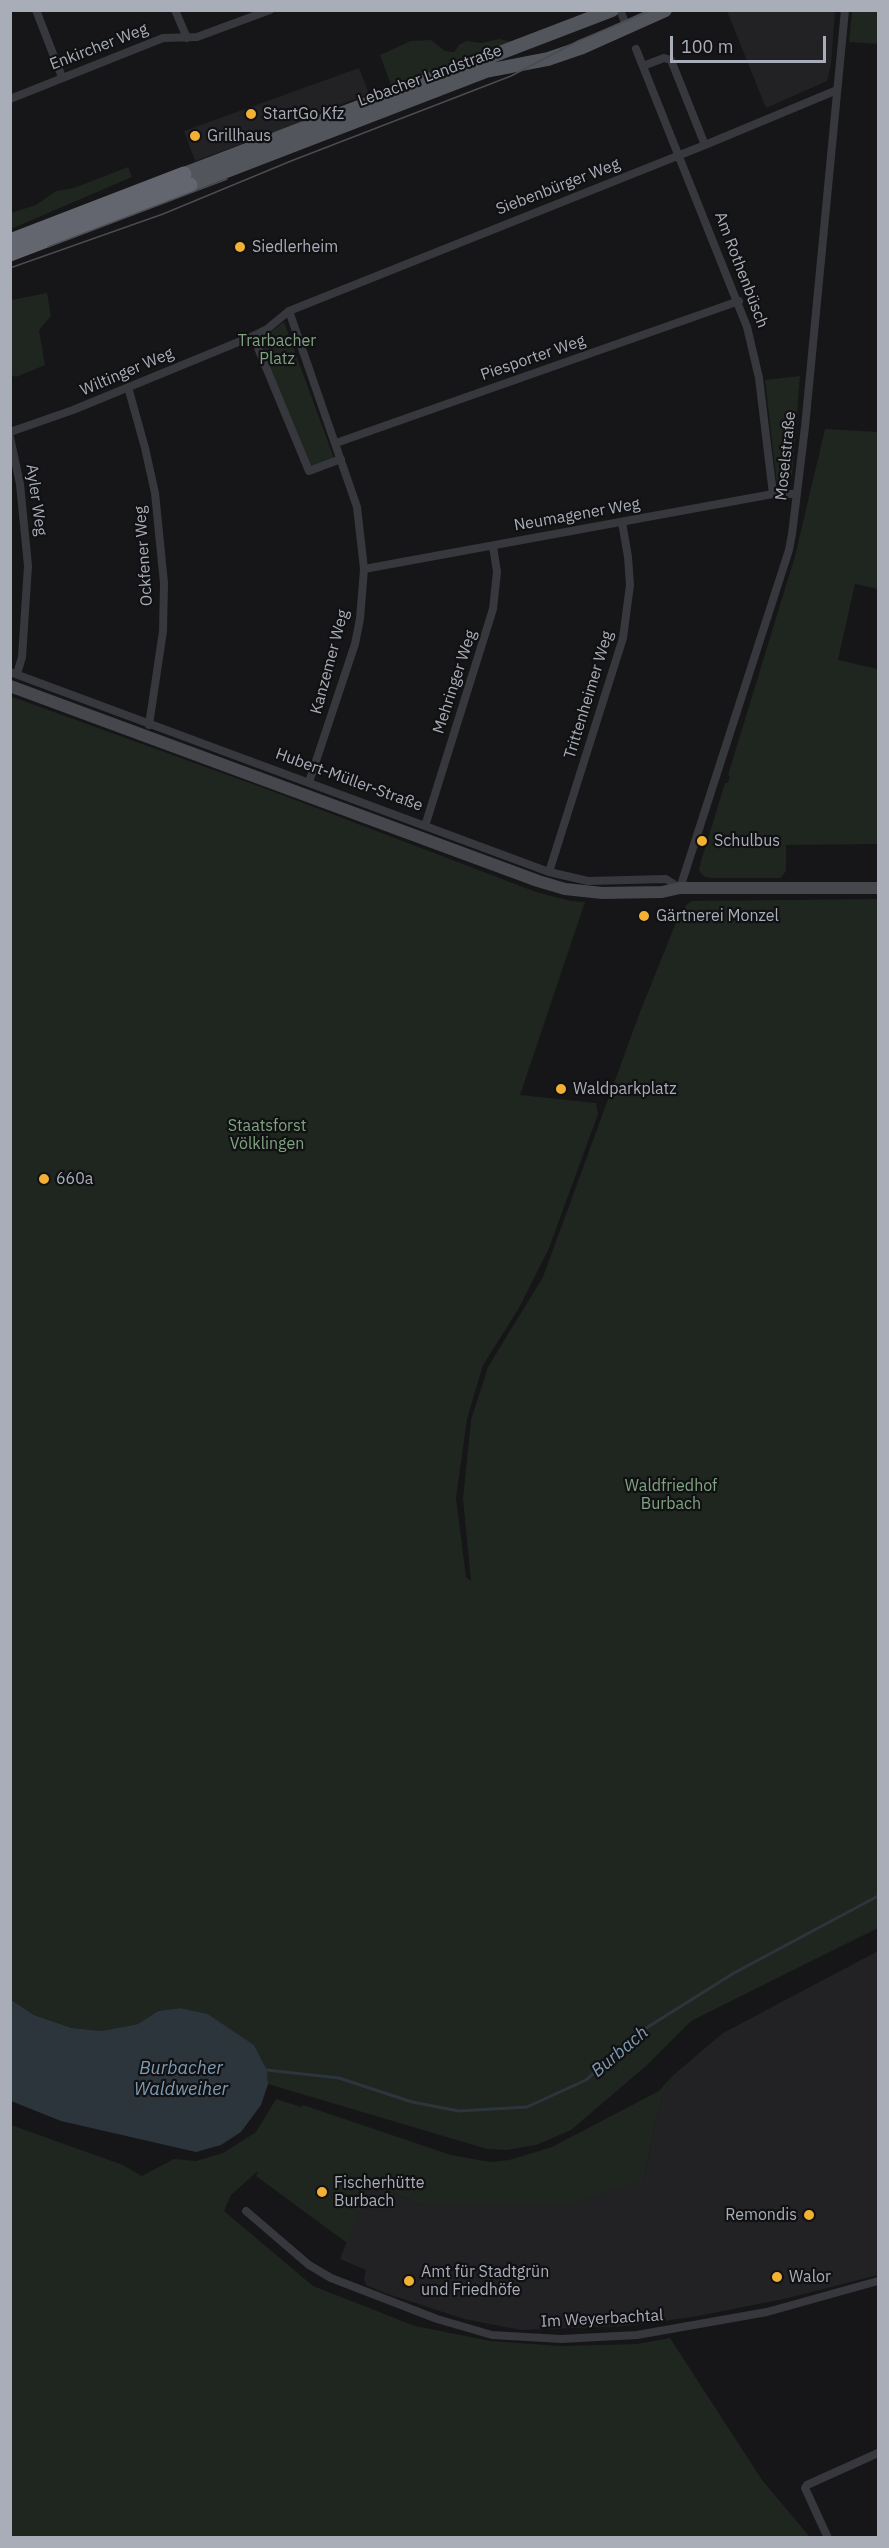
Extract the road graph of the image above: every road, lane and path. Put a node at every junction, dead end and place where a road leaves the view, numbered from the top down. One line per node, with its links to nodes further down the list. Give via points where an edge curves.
1 (36, 10): 14 (street)
2 (175, 10): 10 (street)
3 (270, 10): 10 (street, Enkircher Weg)
4 (612, 10): 9 (main road, Lebacher Landstraße)
5 (620, 10): 8 (street)
6 (665, 10): 8 (main road, Lebacher Landstraße)
7 (845, 10): 15 (street, Moselstraße)
8 (627, 27): 12 (main road, Lebacher Landstraße, via 562,55)
9 (554, 34): 12 (main road, via 541,46 517,57); 19 (main road, Lebacher Landstraße)
10 (187, 38): 14 (street, Enkircher Weg, via 164,38)
11 (636, 49): 13 (street, Am Rothenbüsch)
12 (516, 64): 19 (main road, Lebacher Landstraße)
13 (643, 66): 17 (street, via 663,58 671,60); 18 (street, Am Rothenbüsch)
14 (62, 76): 16 (street, Enkircher Weg)
15 (837, 90): 17 (street, Siebenbürger Weg); 30 (street, Moselstraße)
16 (10, 99)
17 (705, 146): 18 (street, Siebenbürger Weg)
18 (680, 155): 22 (street, Am Rothenbüsch); 23 (street, Siebenbürger Weg)
19 (187, 180): 20 (highway, Lebacher Landstraße); 21 (highway, Lebacher Landstraße)
20 (10, 241)
21 (10, 254)
22 (739, 301): 28 (street, Piesporter Weg); 31 (street, Am Rothenbüsch, via 755,356)
23 (289, 310): 24 (street); 28 (street)
24 (253, 336): 25 (street, Wiltinger Weg); 29 (street, via 309,471)
25 (128, 387): 26 (street, Wiltinger Weg); 36 (street, Ockfener Weg, via 155,493 163,572 163,631)
26 (10, 432)
27 (10, 437): 35 (street, Ayler Weg, via 20,484 28,566 22,657)
28 (336, 443): 29 (street, Kanzemer Weg)
29 (341, 459): 34 (street, Kanzemer Weg, via 357,507)
30 (797, 494): 31 (street, Neumagener Weg); 40 (street, Moselstraße, via 789,550)
31 (774, 495): 32 (street, Neumagener Weg)
32 (622, 522): 33 (street, Neumagener Weg); 39 (street, Trittenheimer Weg, via 630,585 623,638)
33 (493, 546): 34 (street, Neumagener Weg); 38 (street, Mehringer Weg, via 493,609)
34 (364, 569): 37 (street, Kanzemer Weg, via 355,644)
35 (13, 677): 36 (street, Hubert-Müller-Straße); 40 (main road, Hubert-Müller-Straße, via 550,885 602,893)
36 (149, 725): 37 (street, Hubert-Müller-Straße)
37 (309, 782): 38 (street, Hubert-Müller-Straße)
38 (425, 826): 39 (street, Hubert-Müller-Straße)
39 (549, 872): 40 (street, Hubert-Müller-Straße, via 588,880 664,879)
40 (680, 888): 41 (main road, Hubert-Müller-Straße)
41 (879, 888)
42 (246, 2211): 43 (street, Im Weyerbachtal, via 309,2265 331,2278 437,2319 492,2335 561,2339 637,2335 767,2312)
43 (879, 2281)
44 (879, 2453): 45 (street, via 805,2488)
45 (828, 2538)

